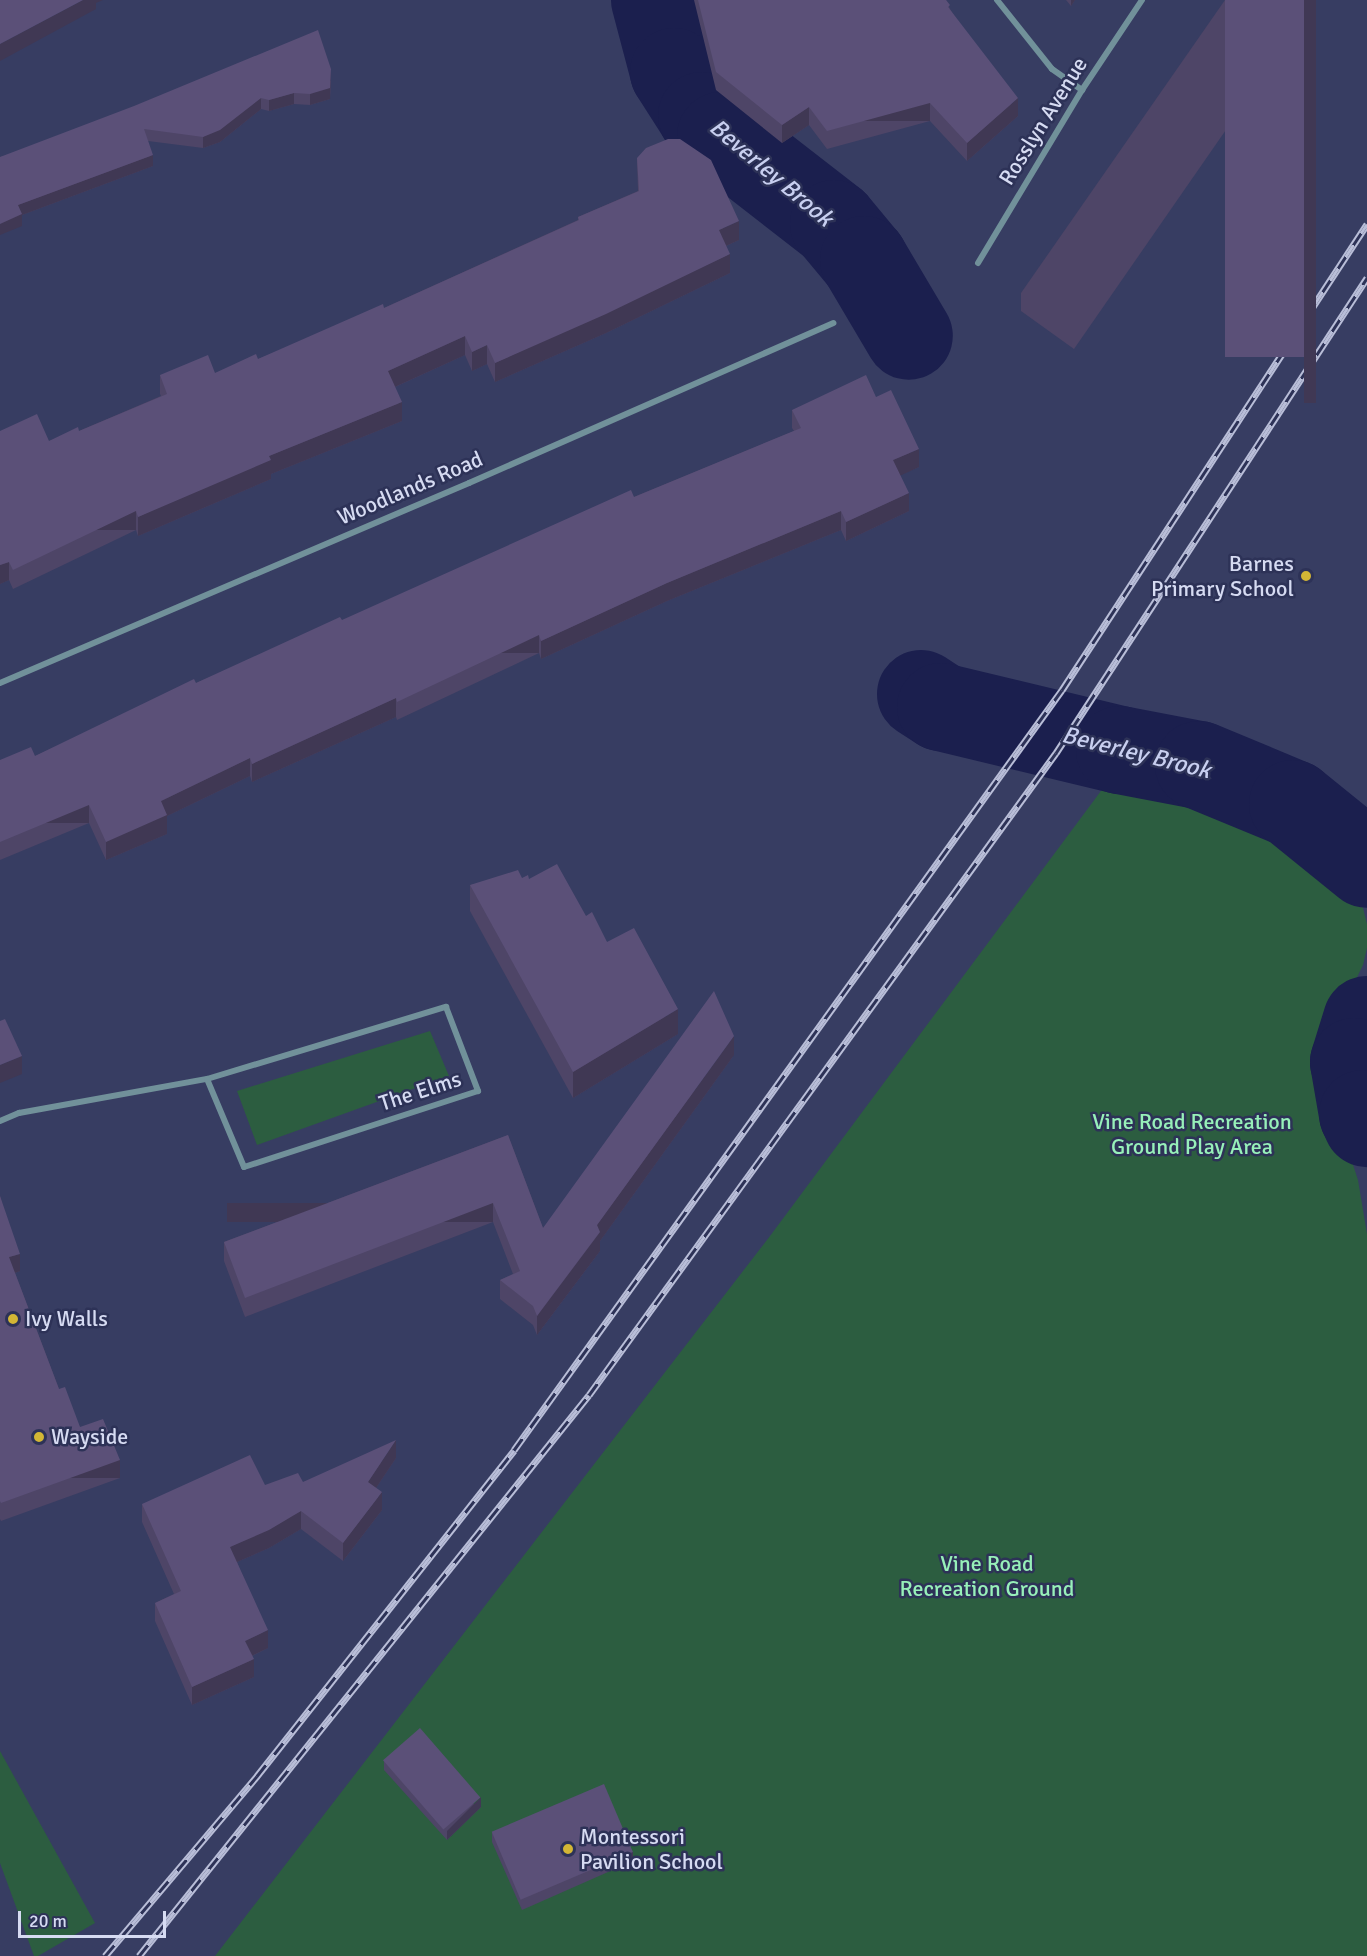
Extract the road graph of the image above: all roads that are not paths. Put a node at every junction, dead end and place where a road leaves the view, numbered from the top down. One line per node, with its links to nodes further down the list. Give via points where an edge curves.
1 (997, 0): 3 (street, via 1052,69)
2 (1142, 0): 3 (street, Rosslyn Avenue)
3 (1082, 90): 4 (street, Rosslyn Avenue)
4 (978, 263)
5 (833, 323): 6 (street, Woodlands Road)
6 (0, 683)
7 (207, 1079): 7 (street, The Elms, via 446,1007 478,1091 244,1167); 8 (street, The Elms, via 19,1113)
8 (0, 1122)

